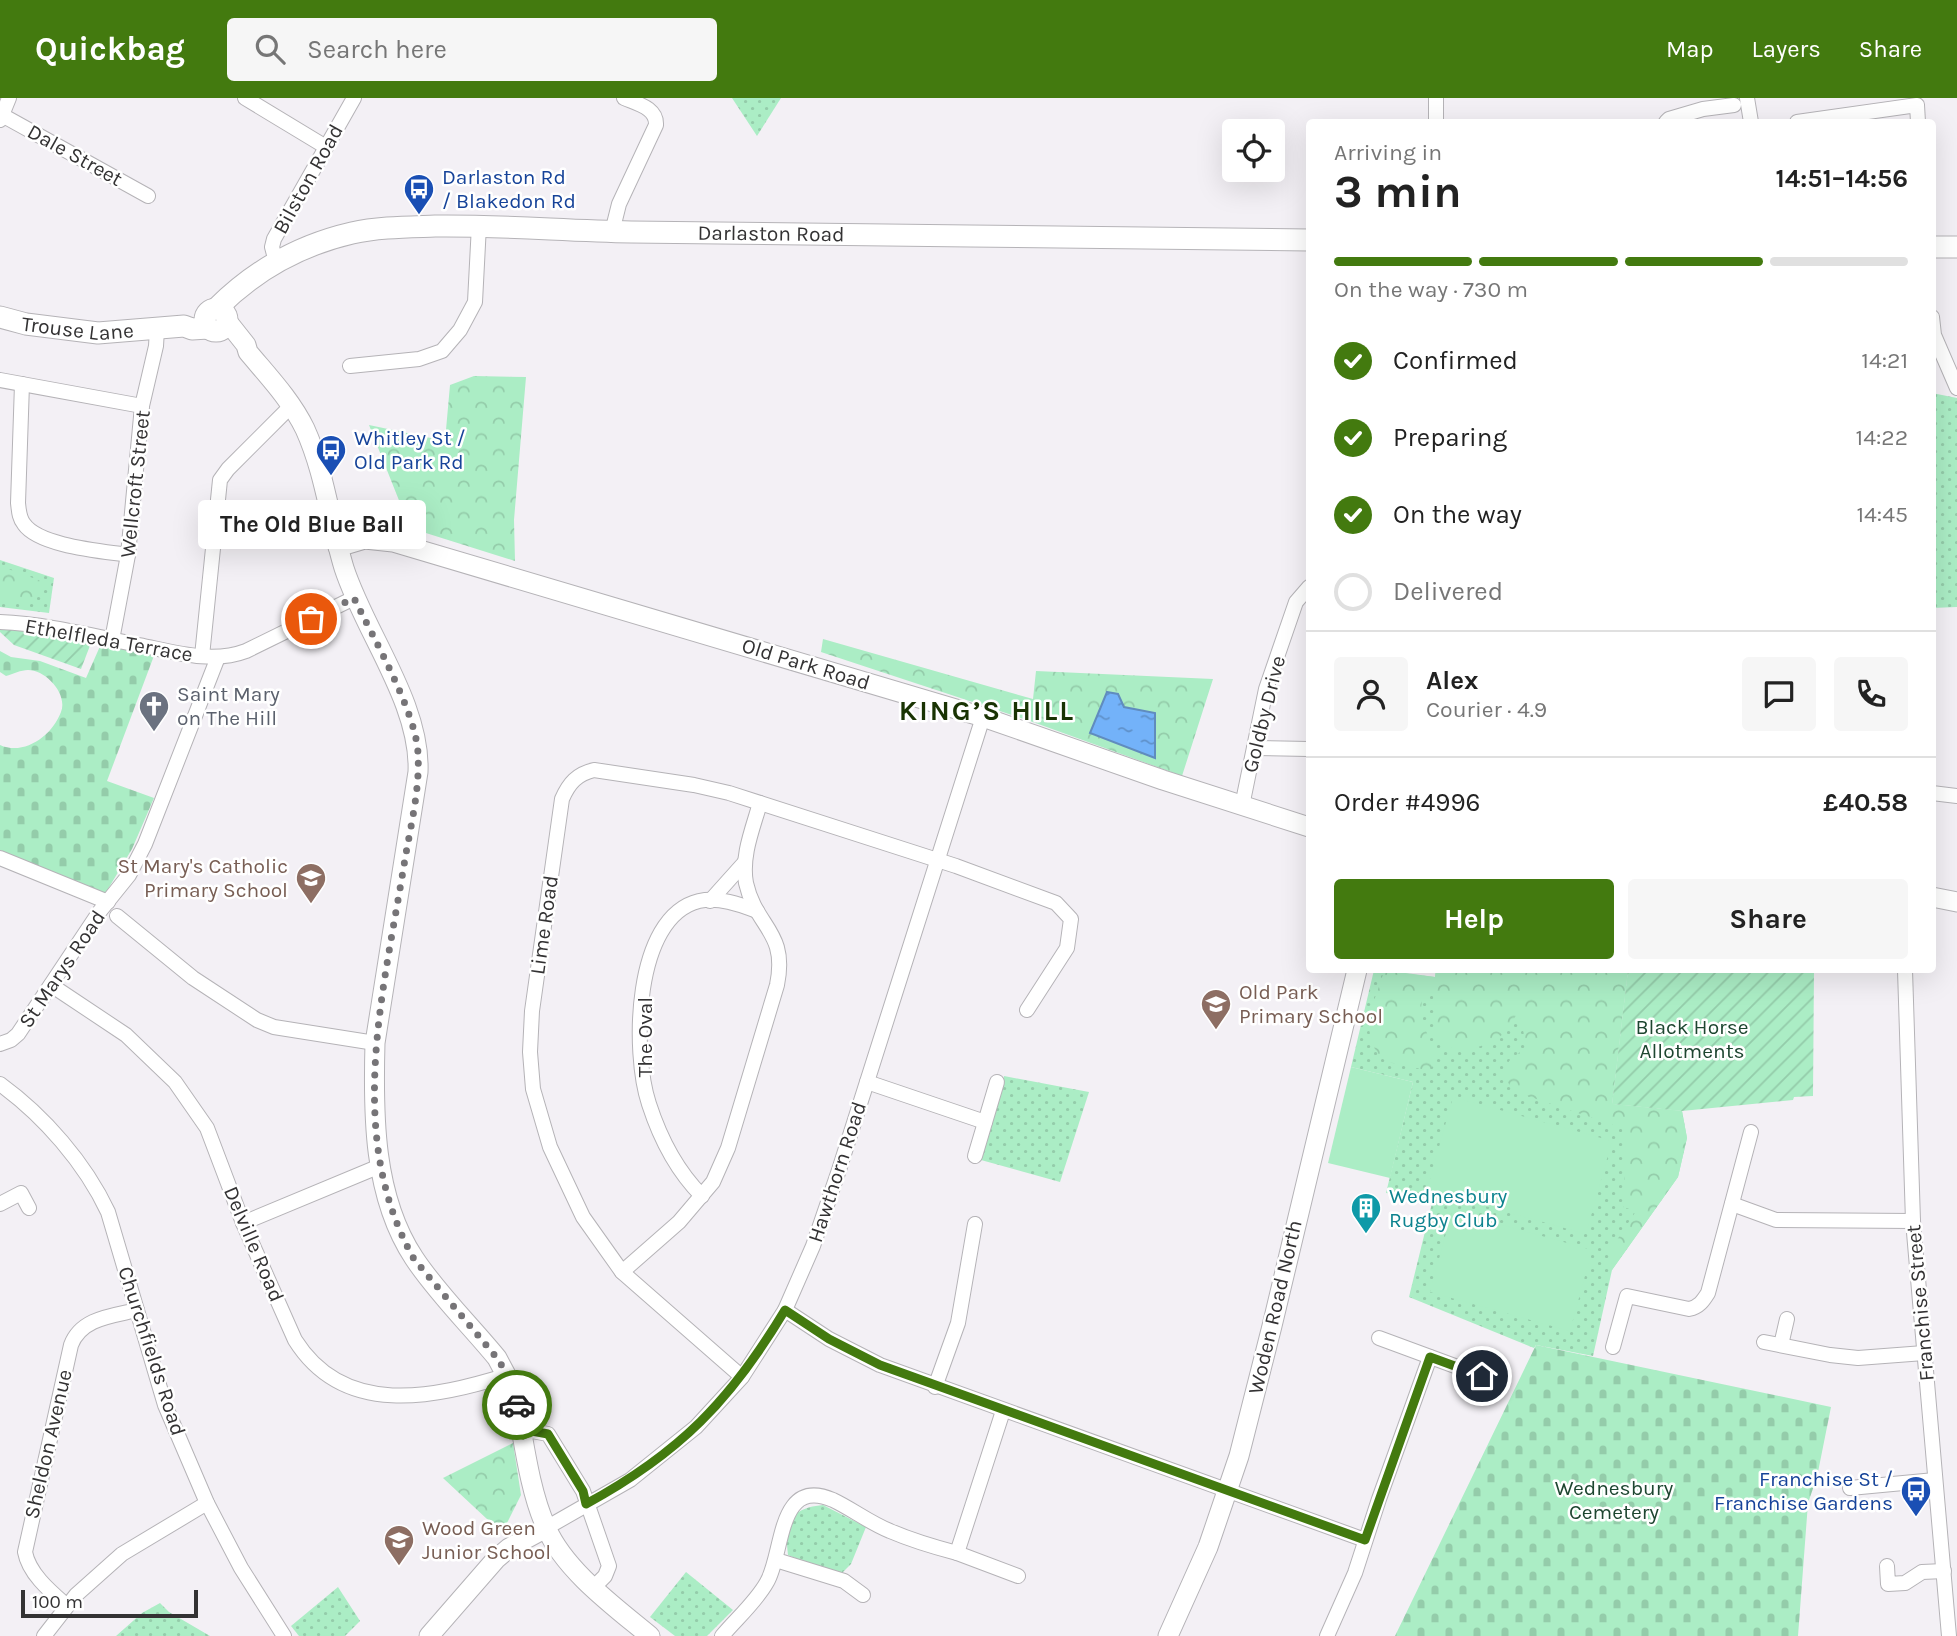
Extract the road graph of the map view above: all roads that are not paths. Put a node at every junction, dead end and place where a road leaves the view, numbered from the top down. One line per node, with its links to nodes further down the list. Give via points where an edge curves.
1 (9, 98): 7 (street)
2 (245, 98): 13 (street)
3 (354, 98): 13 (street, Bilston Road)
4 (624, 98): 16 (street, via 653,113 656,125 619,204)
5 (1437, 98): 8 (street)
6 (1741, 101): 9 (street); 10 (street)
7 (1, 118): 14 (street, Dale Street)
8 (1436, 119)
9 (1669, 119)
10 (1750, 119)
11 (1818, 119): 12 (street, via 1917,105)
12 (1918, 119)
13 (326, 147): 20 (street, Bilston Road, via 274,239)
14 (148, 196)
15 (479, 225): 16 (main road, Darlaston Road); 20 (main road, Darlaston Road, via 353,233 312,244); 25 (street, via 475,302 460,331 442,351 419,359)
16 (612, 232): 17 (main road, Darlaston Road)
17 (1306, 240)
18 (1936, 247): 19 (main road)
19 (1957, 247)
20 (276, 262): 22 (main road, Darlaston Road, via 239,286)
21 (0, 317): 23 (main road, Trouse Lane, via 98,333)
22 (217, 319): 23 (main road, Darlaston Road); 29 (street, via 246,345)
23 (157, 329): 30 (street, Wellcroft Street)
24 (1936, 340): 28 (street)
25 (350, 366)
26 (0, 380): 27 (street)
27 (23, 384): 30 (street); 32 (street, via 18,503 25,526 53,541)
28 (1957, 388)
29 (292, 405): 31 (street, via 320,471); 37 (street, via 220,480)
30 (142, 406): 32 (street, Wellcroft Street)
31 (338, 547): 34 (street); 39 (street, Old Park Road, via 365,539 393,542)
32 (128, 555): 36 (street, Wellcroft Street)
33 (1306, 590): 40 (street, Goldby Drive, via 1296,602 1266,690)
34 (354, 598): 38 (street, Ethelfleda Terrace, via 246,651); 60 (street, via 411,722 418,753 410,832)
35 (0, 622): 36 (street, Ethelfleda Terrace)
36 (112, 640): 37 (street, Ethelfleda Terrace)
37 (202, 656): 38 (street, Ethelfleda Terrace)
38 (218, 657): 52 (street, St Marys Road, via 145,844)
39 (983, 717): 45 (street, Old Park Road); 48 (street, Hawthorn Road)
40 (1254, 748): 41 (street); 45 (street, Goldby Drive)
41 (1306, 749)
42 (1936, 793): 43 (street)
43 (1957, 796)
44 (760, 803): 48 (street, Lime Road); 49 (street); 76 (street, Lime Road, via 694,785 594,770 572,781 562,799 532,1011 533,1089 550,1147 572,1197)
45 (1242, 806): 46 (street, Old Park Road)
46 (1306, 826)
47 (0, 858): 52 (street)
48 (938, 860): 59 (street, Lime Road, via 1056,902 1071,919 1066,948); 62 (street, Hawthorn Road)
49 (745, 862): 51 (street); 54 (street, via 746,881)
50 (1936, 898): 53 (street)
51 (710, 901): 54 (street, The Oval); 69 (street, The Oval, via 680,911 656,938 640,1014 640,1055 649,1103 673,1160)
52 (108, 902): 58 (street, St Marys Road)
53 (1957, 902)
54 (757, 911): 69 (street, via 779,949 777,985 729,1148)
55 (117, 916): 60 (street, via 193,978 257,1020 274,1027)
56 (1356, 973): 94 (street, Woden Road North, via 1272,1326)
57 (1905, 973): 73 (street, Franchise Street)
58 (51, 985): 61 (street, St Marys Road, via 18,1034); 74 (street, Delville Road, via 126,1035 176,1082 207,1128)
59 (1027, 1010)
60 (375, 1043): 68 (street)
61 (0, 1044)
62 (867, 1082): 65 (street); 78 (street, Hawthorn Road, via 813,1246)
63 (997, 1082): 65 (street)
64 (0, 1084): 77 (street, Churchfields Road, via 61,1141 93,1182 108,1212)
65 (985, 1122): 67 (street)
66 (1751, 1132): 71 (street)
67 (975, 1156)
68 (380, 1166): 74 (street); 86 (street, via 395,1219 414,1259)
69 (702, 1196): 76 (street)
70 (0, 1204): 72 (street, via 21,1193)
71 (1732, 1204): 73 (street, via 1776,1220); 83 (street, via 1703,1302 1689,1309 1627,1296)
72 (29, 1208)
73 (1913, 1221): 84 (street, Franchise Street)
74 (243, 1223): 86 (street, Delville Road, via 295,1340 305,1355 341,1381 365,1392 397,1397)
75 (975, 1224): 89 (street, via 958,1323)
76 (622, 1272): 88 (street, Lime Road)
77 (137, 1310): 95 (street, Churchfields Road, via 165,1405); 106 (street, Sheldon Avenue, via 86,1325 71,1345 24,1552 34,1572)
78 (785, 1310): 88 (street, Hawthorn Road); 89 (street, via 866,1359)
79 (1787, 1319): 82 (street)
80 (1379, 1338): 85 (street)
81 (1764, 1342): 82 (street)
82 (1781, 1345): 84 (street, via 1858,1358)
83 (1613, 1347)
84 (1924, 1353): 92 (street, Franchise Street)
85 (1430, 1357): 87 (street); 98 (street)
86 (508, 1375): 91 (street)
87 (1482, 1376)
88 (742, 1377): 96 (street, Hawthorn Road, via 661,1457)
89 (935, 1387): 90 (street)
90 (1003, 1411): 94 (street); 99 (street)
91 (523, 1435): 96 (street, via 532,1431 548,1434 583,1491); 97 (street)
92 (1935, 1480): 93 (street); 102 (street, Franchise Street)
93 (1850, 1488)
94 (1227, 1490): 98 (street); 112 (street, Woden Road North, via 1208,1547)
95 (207, 1503): 106 (street, via 122,1555); 108 (street, Churchfields Road)
96 (586, 1504): 97 (street, Hawthorn Road); 104 (street, via 609,1566)
97 (546, 1528): 104 (street, via 567,1560); 109 (street, via 496,1559)
98 (1365, 1540): 113 (street)
99 (957, 1553): 100 (street, via 888,1531 832,1500 814,1496 791,1508); 103 (street)
100 (776, 1560): 105 (street, via 844,1581); 111 (street, via 766,1584)
101 (1887, 1566): 102 (street, via 1888,1584 1905,1583 1922,1572)
102 (1944, 1572): 114 (street, Franchise Street)
103 (1018, 1576)
104 (594, 1587): 110 (street)
105 (863, 1595)
106 (67, 1606): 107 (street)
107 (44, 1636)
108 (284, 1636)
109 (429, 1636)
110 (650, 1636)
111 (722, 1636)
112 (1168, 1636)
113 (1326, 1636)
114 (1949, 1636)

